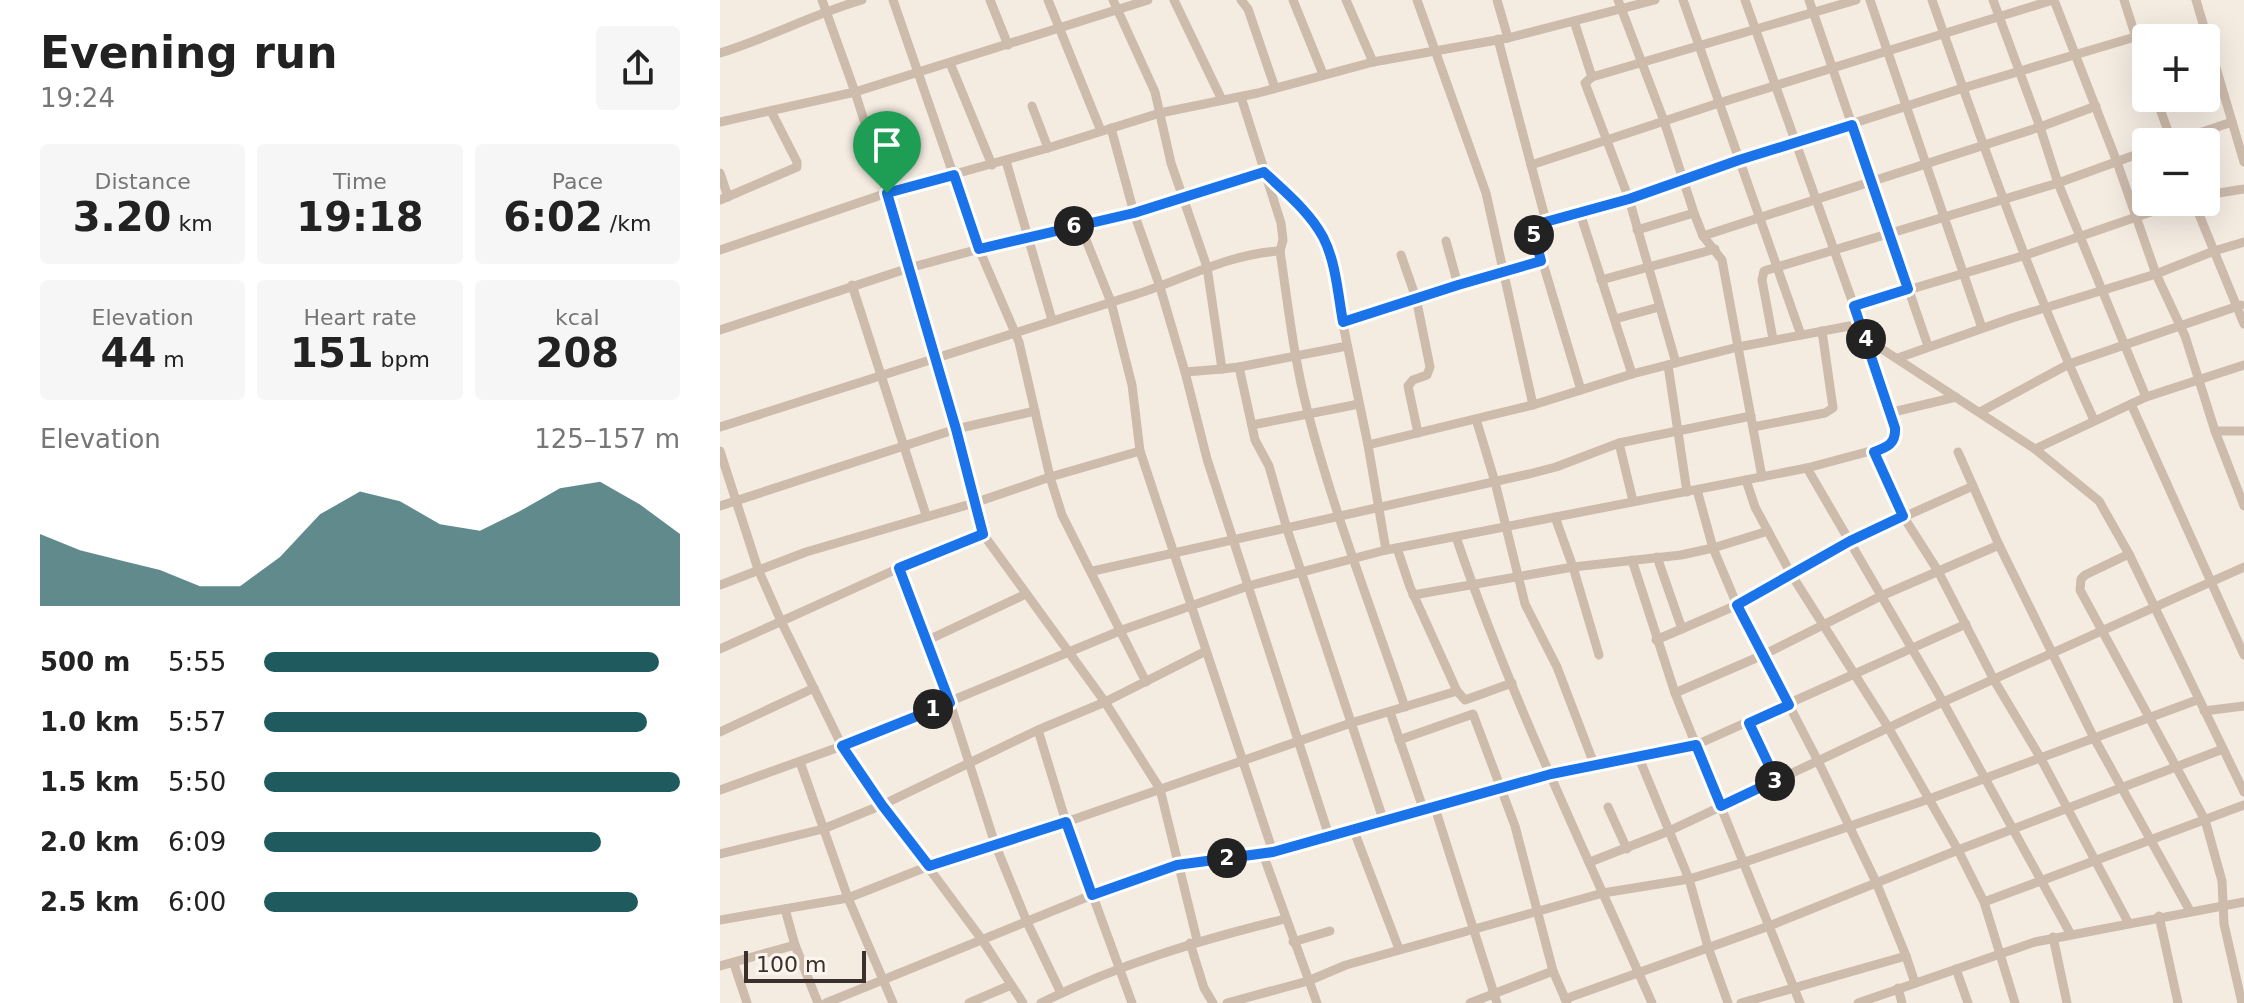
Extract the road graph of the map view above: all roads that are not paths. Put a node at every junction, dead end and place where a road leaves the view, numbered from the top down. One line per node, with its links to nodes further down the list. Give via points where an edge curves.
1 (862, 0): 25 (street)
2 (893, 0): 47 (street)
3 (990, 0): 36 (street)
4 (1048, 0): 31 (street)
5 (1113, 0): 26 (street)
6 (1148, 0): 26 (street)
7 (1174, 0): 55 (street)
8 (1241, 0): 51 (street)
9 (1293, 0): 48 (street)
10 (1346, 0): 42 (street)
11 (1417, 0): 38 (street)
12 (1497, 0): 34 (street)
13 (1655, 0): 24 (street)
14 (1683, 0): 37 (street)
15 (1745, 0): 32 (street)
16 (1809, 0): 27 (street)
17 (1856, 0): 27 (street)
18 (1870, 0): 39 (street)
19 (1932, 0): 33 (street)
20 (1993, 0): 28 (street)
21 (2054, 0): 28 (street); 41 (street)
22 (2124, 0): 30 (street)
23 (2196, 0): 65 (street)
24 (1620, 4): 29 (street); 44 (street)
25 (824, 5): 40 (street, via 759,40); 53 (street)
26 (1119, 11): 31 (street); 62 (street)
27 (1813, 13): 32 (street); 45 (street)
28 (1998, 16): 33 (street); 46 (street)
29 (1574, 21): 34 (street); 49 (street)
30 (2132, 27)
31 (1061, 29): 36 (street); 68 (street)
32 (1756, 31): 37 (street); 50 (street)
33 (1944, 33): 39 (street); 52 (street)
34 (1503, 38): 38 (street); 80 (street)
35 (2132, 38): 41 (street)
36 (1008, 45): 43 (street)
37 (1699, 47): 44 (street); 56 (street)
38 (1436, 51): 42 (street); 125 (street, via 1486,193)
39 (1886, 51): 45 (street); 59 (street)
40 (720, 53)
41 (2076, 55): 46 (street); 58 (street)
42 (1373, 62): 48 (street)
43 (950, 63): 47 (street); 79 (street)
44 (1643, 64): 49 (street); 63 (street)
45 (1832, 68): 50 (street); 66 (street)
46 (2019, 71): 52 (street); 67 (street)
47 (916, 73): 53 (street); 83 (street)
48 (1323, 74): 51 (street)
49 (1592, 77): 69 (street, via 1586,87)
50 (1776, 85): 56 (street); 70 (street)
51 (1275, 88): 54 (street)
52 (1963, 88): 59 (street); 71 (street)
53 (855, 92): 60 (street); 88 (street)
54 (1241, 97): 55 (street); 81 (street)
55 (1222, 100): 62 (street)
56 (1719, 103): 63 (street); 74 (street)
57 (1032, 106): 72 (street)
58 (2096, 106): 67 (street); 77 (street)
59 (1906, 109): 66 (street); 76 (street)
60 (771, 111): 64 (street); 90 (street, via 797,167)
61 (2161, 112): 65 (street, via 2172,142)
62 (1160, 113): 68 (street); 91 (street)
63 (1664, 121): 69 (street); 84 (street)
64 (720, 122)
65 (2232, 122): 78 (street)
66 (1852, 125): 70 (street); 85 (street)
67 (2040, 127): 71 (street); 86 (street)
68 (1106, 129): 72 (street); 95 (street)
69 (1607, 139): 80 (street); 92 (street)
70 (1796, 142): 74 (street); 93 (street)
71 (1983, 146): 76 (street); 94 (street)
72 (1048, 148): 75 (street)
73 (2132, 156): 77 (street)
74 (1739, 160): 84 (street); 100 (street)
75 (1006, 161): 79 (street); 109 (street)
76 (1926, 162): 85 (street); 102 (street)
77 (2117, 162): 86 (street); 101 (street)
78 (2244, 162)
79 (992, 165): 83 (street)
80 (1531, 165): 103 (street)
81 (1264, 172): 91 (street); 115 (street, via 1283,228); 142 (street, via 1323,237)
82 (720, 173): 90 (street)
83 (954, 175): 88 (street); 112 (street)
84 (1684, 180): 92 (street); 97 (street)
85 (1871, 180): 93 (street); 106 (street)
86 (2058, 183): 94 (street); 108 (street)
87 (2244, 189): 89 (street)
88 (887, 193): 114 (street); 122 (street)
89 (2220, 193)
90 (724, 198)
91 (1183, 199): 95 (street); 121 (street)
92 (1629, 199): 96 (street); 105 (street)
93 (1815, 199): 100 (street); 116 (street)
94 (2002, 200): 102 (street); 119 (street)
95 (1134, 213): 104 (street); 131 (street)
96 (1580, 213): 103 (street); 128 (street)
97 (1694, 213): 105 (street); 107 (street)
98 (2139, 216): 101 (street)
99 (2200, 216): 117 (street)
100 (1759, 217): 107 (street); 124 (street)
101 (2136, 217): 108 (street); 127 (street)
102 (1945, 218): 106 (street); 126 (street)
103 (1546, 221): 120 (street, via 1533,230)
104 (1080, 225): 109 (street); 135 (street)
105 (1637, 230): 123 (street)
106 (1890, 234): 116 (street); 132 (street)
107 (1703, 236): 113 (street)
108 (2082, 236): 119 (street); 133 (street)
109 (1028, 237): 112 (street); 141 (street)
110 (1446, 241): 130 (street)
111 (2244, 242): 117 (street)
112 (979, 249): 122 (street); 149 (street)
113 (1715, 249): 123 (street); 156 (street)
114 (720, 250)
115 (1280, 251): 121 (street, via 1242,255); 157 (street)
116 (1834, 251): 124 (street); 137 (street)
117 (2214, 251): 127 (street); 136 (street)
118 (1401, 255): 134 (street)
119 (2026, 255): 126 (street); 139 (street)
120 (1541, 261): 125 (street); 169 (street)
121 (1207, 267): 131 (street); 164 (street)
122 (909, 268): 129 (street); 158 (street)
123 (1648, 268): 128 (street); 138 (street)
124 (1778, 268): 150 (street); 152 (street, via 1761,275)
125 (1504, 272): 130 (street); 174 (street)
126 (1962, 272): 132 (street); 146 (street)
127 (2156, 274): 133 (street); 145 (street)
128 (1601, 280): 140 (street)
129 (852, 285): 147 (street); 166 (street)
130 (1458, 285): 134 (street)
131 (1160, 287): 135 (street); 165 (street)
132 (1908, 289): 137 (street); 155 (street)
133 (2101, 292): 139 (street); 153 (street)
134 (1416, 298): 142 (street); 188 (street, via 1430,367 1408,386)
135 (1111, 302): 141 (street); 194 (street, via 1132,385)
136 (2241, 305): 144 (street); 145 (street)
137 (1854, 306): 143 (street)
138 (1659, 307): 140 (street); 160 (street)
139 (2045, 308): 146 (street); 161 (street)
140 (1615, 319): 167 (street)
141 (1052, 320): 149 (street)
142 (1343, 322): 154 (street)
143 (1860, 324): 148 (street); 151 (street)
144 (2244, 324)
145 (2180, 326): 153 (street); 168 (street)
146 (1982, 328): 155 (street)
147 (720, 330)
148 (1822, 331): 150 (street); 181 (street, via 1833,408)
149 (1015, 332): 158 (street); 175 (street)
150 (1801, 335): 152 (street)
151 (1865, 338): 159 (street); 178 (street)
152 (1773, 339): 156 (street)
153 (2124, 345): 161 (street); 171 (street)
154 (1347, 346): 157 (street); 172 (street)
155 (1928, 346): 159 (street)
156 (1738, 347): 160 (street); 181 (street)
157 (1295, 356): 163 (street); 177 (street)
158 (935, 357): 166 (street); 184 (street)
159 (1898, 358): 170 (street)
160 (1672, 364): 167 (street); 185 (street)
161 (2069, 364): 176 (street); 180 (street)
162 (2244, 365): 168 (street)
163 (1239, 367): 164 (street); 182 (street)
164 (1222, 369): 165 (street)
165 (1185, 372): 219 (street)
166 (881, 374): 183 (street); 191 (street)
167 (1632, 374): 169 (street)
168 (2197, 379): 171 (street); 186 (street)
169 (1581, 390): 174 (street)
170 (1956, 397): 176 (street); 178 (street)
171 (2146, 397): 173 (street)
172 (1359, 404): 177 (street); 190 (street)
173 (2131, 404): 180 (street); 239 (street)
174 (1533, 405): 179 (street)
175 (1035, 411): 184 (street); 198 (street)
176 (1980, 412): 192 (street)
177 (1308, 413): 182 (street); 212 (street)
178 (1889, 413): 195 (street, via 1894,441)
179 (1476, 419): 188 (street); 201 (street)
180 (2094, 420): 192 (street)
181 (1752, 422): 185 (street); 199 (street)
182 (1252, 425): 215 (street)
183 (720, 427)
184 (956, 429): 191 (street); 206 (street)
185 (1678, 431): 189 (street); 203 (street)
186 (2215, 431): 187 (street); 208 (street)
187 (2244, 431)
188 (1418, 433): 190 (street)
189 (1619, 443): 201 (street); 205 (street)
190 (1368, 445): 209 (street)
191 (904, 447): 204 (street); 210 (street)
192 (2035, 449): 226 (street, via 2099,501)
193 (720, 451): 204 (street)
194 (1140, 451): 198 (street); 225 (street)
195 (1874, 452): 197 (street); 211 (street)
196 (1958, 452): 202 (street)
197 (1807, 468): 199 (street); 220 (street)
198 (1050, 477): 206 (street); 235 (street, via 1068,527)
199 (1762, 477): 200 (street)
200 (1746, 480): 203 (street); 216 (street)
201 (1495, 482): 209 (street); 214 (street)
202 (1973, 486): 211 (street); 221 (street)
203 (1692, 491): 205 (street); 223 (street)
204 (735, 501): 207 (street); 233 (street)
205 (1633, 501): 213 (street)
206 (974, 503): 210 (street); 217 (street)
207 (720, 506)
208 (2244, 506)
209 (1379, 508): 212 (street); 224 (street)
210 (926, 515): 233 (street)
211 (1903, 516): 220 (street); 236 (street)
212 (1339, 517): 215 (street); 228 (street)
213 (1555, 517): 214 (street); 230 (street)
214 (1505, 526): 218 (street); 238 (street)
215 (1287, 529): 219 (street); 234 (street)
216 (1768, 531): 223 (street); 237 (street)
217 (983, 534): 232 (street); 243 (street)
218 (1456, 537): 222 (street); 240 (street)
219 (1235, 540): 225 (street); 242 (street)
220 (1850, 541): 237 (street); 245 (street)
221 (1999, 545): 236 (street); 264 (street)
222 (1397, 548): 224 (street); 244 (street)
223 (1713, 548): 227 (street); 247 (street)
224 (1386, 550): 228 (street)
225 (1173, 553): 235 (street); 246 (street)
226 (2129, 554): 248 (street); 254 (street, via 2081,579 2080,590)
227 (1657, 557): 229 (street); 252 (street)
228 (1354, 558): 234 (street); 278 (street)
229 (1632, 560): 230 (street); 255 (street)
230 (1573, 567): 238 (street); 262 (street)
231 (2244, 567): 239 (street)
232 (899, 568): 249 (street); 256 (street)
233 (758, 569): 241 (street); 249 (street)
234 (1301, 570): 242 (street); 283 (street)
235 (1093, 571): 253 (street)
236 (1938, 571): 245 (street); 250 (street)
237 (1791, 574): 247 (street); 251 (street)
238 (1518, 578): 240 (street); 300 (street)
239 (2212, 582): 248 (street); 259 (street)
240 (1471, 583): 244 (street); 268 (street)
241 (720, 585)
242 (1248, 586): 246 (street); 290 (street)
243 (1026, 594): 256 (street); 261 (street)
244 (1413, 595): 271 (street)
245 (1881, 596): 251 (street); 257 (street)
246 (1191, 605): 253 (street); 260 (street)
247 (1737, 605): 252 (street); 263 (street)
248 (2153, 607): 254 (street); 272 (street)
249 (781, 621): 258 (street); 269 (street)
250 (1966, 624): 257 (street); 266 (street)
251 (1823, 625): 263 (street); 265 (street)
252 (1682, 629): 255 (street)
253 (1122, 630): 261 (street); 267 (street)
254 (2102, 631): 264 (street); 282 (street)
255 (1656, 640): 270 (street)
256 (926, 641): 275 (street)
257 (1911, 647): 265 (street); 274 (street)
258 (720, 649)
259 (2243, 650)
260 (1206, 651): 267 (street); 296 (street)
261 (1070, 654): 273 (street); 275 (street)
262 (1599, 655)
263 (1763, 655): 270 (street); 276 (street)
264 (2053, 655): 266 (street); 288 (street)
265 (1855, 674): 276 (street); 285 (street)
266 (1994, 680): 274 (street); 294 (street)
267 (1146, 682): 273 (street)
268 (1512, 683): 271 (street); 302 (street)
269 (814, 688): 287 (street); 292 (street)
270 (1675, 693): 291 (street)
271 (1461, 696): 278 (street); 281 (street)
272 (2197, 700): 279 (street); 282 (street)
273 (1105, 702): 286 (street); 308 (street)
274 (1943, 702): 285 (street); 303 (street)
275 (950, 703): 292 (street); 299 (street)
276 (1789, 705): 284 (street); 297 (street)
277 (2244, 706): 279 (street)
278 (1405, 707): 280 (street)
279 (2204, 711): 293 (street)
280 (1390, 712): 283 (street); 289 (street)
281 (1473, 714): 289 (street); 305 (street)
282 (2149, 717): 288 (street); 301 (street)
283 (1351, 723): 290 (street); 320 (street)
284 (1749, 723): 291 (street); 304 (street)
285 (1888, 727): 297 (street); 310 (street)
286 (1038, 730): 299 (street); 319 (street)
287 (720, 732)
288 (2093, 736): 294 (street); 306 (street)
289 (1399, 740): 317 (street)
290 (1298, 742): 296 (street); 326 (street)
291 (1696, 745): 295 (street); 313 (street)
292 (842, 746): 298 (street); 311 (street)
293 (2223, 749): 301 (street); 309 (street)
294 (2040, 757): 303 (street); 316 (street)
295 (1639, 758): 300 (street); 325 (street)
296 (1243, 760): 308 (street); 331 (street)
297 (1818, 761): 304 (street); 321 (street)
298 (800, 762): 307 (street); 322 (street)
299 (971, 763): 311 (street); 328 (street)
300 (1594, 764): 302 (street)
301 (2177, 767): 306 (street); 318 (street)
302 (1551, 774): 305 (street); 334 (street)
303 (1984, 778): 310 (street); 323 (street)
304 (1776, 780): 313 (street)
305 (1503, 787): 315 (street); 348 (street)
306 (2121, 788): 316 (street); 327 (street)
307 (720, 789)
308 (1160, 789): 319 (street); 336 (street)
309 (2244, 792)
310 (1929, 799): 321 (street); 330 (street)
311 (882, 805): 322 (street); 337 (street)
312 (2244, 805): 318 (street)
313 (1721, 806): 325 (street); 335 (street)
314 (1608, 807): 329 (street)
315 (1435, 808): 317 (street); 356 (street)
316 (2067, 808): 323 (street); 333 (street)
317 (1424, 811): 320 (street)
318 (2205, 820): 327 (street); 346 (street)
319 (1066, 822): 328 (street); 342 (street)
320 (1384, 822): 324 (street)
321 (1849, 826): 335 (street); 340 (street)
322 (823, 829): 332 (street); 343 (street)
323 (2013, 829): 330 (street); 339 (street)
324 (1354, 831): 326 (street); 365 (street)
325 (1669, 831): 329 (street); 338 (street)
326 (1329, 836): 331 (street)
327 (2151, 839): 333 (street); 349 (street)
328 (995, 844): 337 (street); 353 (street)
329 (1627, 849): 334 (street)
330 (1958, 850): 340 (street); 344 (street)
331 (1268, 853): 336 (street); 351 (street)
332 (720, 854)
333 (2095, 860): 339 (street); 354 (street)
334 (1590, 862): 341 (street)
335 (1742, 863): 338 (street); 355 (street)
336 (1177, 865): 342 (street); 361 (street)
337 (929, 866): 343 (street); 360 (street)
338 (1689, 879): 341 (street); 364 (street)
339 (2041, 880): 344 (street); 358 (street)
340 (1876, 882): 355 (street); 367 (street)
341 (1603, 893): 348 (street); 373 (street)
342 (1092, 895): 353 (street); 370 (street)
343 (848, 898): 347 (street); 374 (street)
344 (1984, 902): 366 (street)
345 (2244, 902): 346 (street)
346 (2224, 905): 349 (street); 405 (street)
347 (785, 909): 352 (street); 363 (street)
348 (1538, 911): 356 (street); 372 (street)
349 (2190, 911): 350 (street)
350 (2159, 916): 354 (street); 404 (street)
351 (1285, 919): 361 (street); 362 (street)
352 (720, 920)
353 (1027, 922): 360 (street); 380 (street)
354 (2128, 922): 358 (street)
355 (1769, 926): 364 (street); 379 (street)
356 (1475, 930): 365 (street); 381 (street)
357 (1330, 931): 362 (street)
358 (2070, 933): 359 (street)
359 (2053, 937): 366 (street); 403 (street)
360 (983, 941): 374 (street); 377 (street)
361 (1193, 942): 370 (street); 391 (street, via 1201,981)
362 (1293, 942): 375 (street)
363 (795, 945): 368 (street); 384 (street)
364 (1708, 947): 373 (street); 396 (street)
365 (1399, 949): 375 (street)
366 (2000, 953): 371 (street); 402 (street)
367 (1906, 956): 376 (street); 379 (street)
368 (734, 964): 369 (street); 383 (street)
369 (720, 966)
370 (1119, 968): 380 (street); 390 (street)
371 (1956, 969): 376 (street); 401 (street)
372 (1553, 971): 381 (street); 382 (street)
373 (1638, 971): 382 (street); 395 (street)
374 (883, 979): 385 (street); 386 (street)
375 (1308, 981): 392 (street); 393 (street)
376 (1915, 983): 378 (street)
377 (1011, 985): 387 (street); 388 (street)
378 (1898, 988): 399 (street); 400 (street)
379 (1794, 989): 397 (street); 398 (street)
380 (1058, 997): 389 (street)
381 (1496, 999): 394 (street)
382 (1566, 1001)
383 (747, 1003)
384 (818, 1003)
385 (826, 1003)
386 (893, 1003)
387 (969, 1003)
388 (1023, 1003)
389 (1041, 1003)
390 (1132, 1003)
391 (1213, 1003)
392 (1227, 1003)
393 (1317, 1003)
394 (1470, 1003)
395 (1652, 1003)
396 (1728, 1003)
397 (1741, 1003)
398 (1800, 1003)
399 (1858, 1003)
400 (1902, 1003)
401 (1968, 1003)
402 (2015, 1003)
403 (2067, 1003)
404 (2178, 1003)
405 (2242, 1003)

